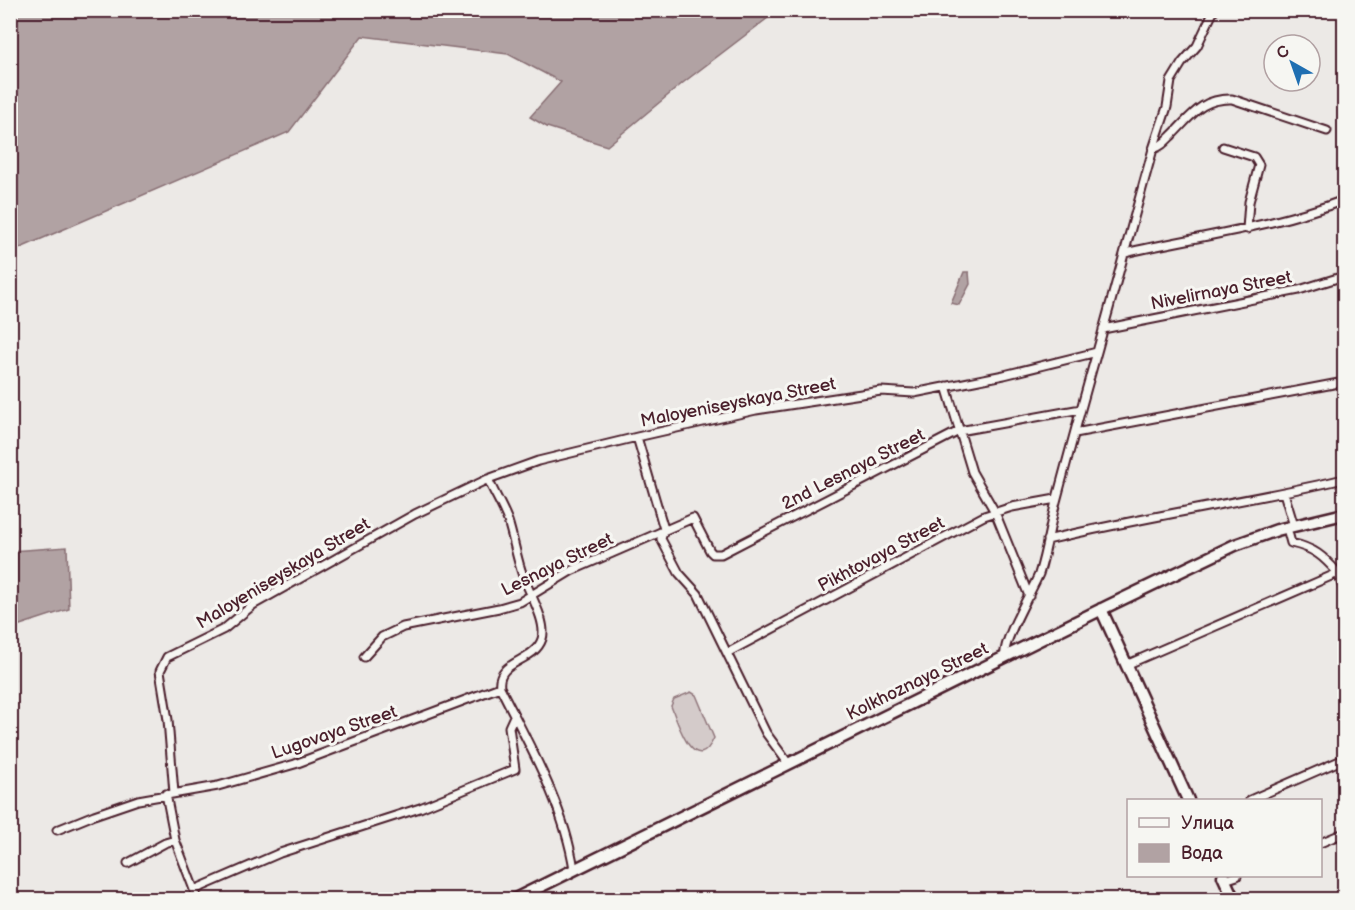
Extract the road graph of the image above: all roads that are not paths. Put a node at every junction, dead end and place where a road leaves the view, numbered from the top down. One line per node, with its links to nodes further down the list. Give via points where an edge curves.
1 (1214, 10): 4 (street, via 1197,46 1172,81)
2 (1327, 131): 4 (street, via 1232,99 1221,99 1202,106 1166,142)
3 (1223, 147): 6 (street, via 1254,158 1259,165 1249,202)
4 (1153, 149): 7 (street)
5 (1344, 200): 6 (street)
6 (1247, 229): 7 (street)
7 (1125, 253): 9 (street)
8 (1344, 276): 9 (street, Nivelirnaya Street, via 1299,290)
9 (1103, 329): 10 (street)
10 (1097, 352): 12 (street, Maloyeniseyskaya Street); 13 (street)
11 (1344, 382): 15 (street)
12 (946, 386): 14 (street); 16 (street, Maloyeniseyskaya Street, via 914,393 881,391 756,410)
13 (1081, 409): 14 (street, 2nd Lesnaya Street); 15 (street)
14 (959, 431): 21 (street, via 972,472); 24 (street, 2nd Lesnaya Street, via 721,554 710,551 693,518)
15 (1075, 433): 20 (street)
16 (637, 437): 17 (street, Maloyeniseyskaya Street, via 538,461); 24 (street)
17 (488, 479): 28 (street, via 507,519); 39 (street, Maloyeniseyskaya Street, via 415,513 253,605 224,629 167,657 160,671)
18 (1344, 479): 19 (street)
19 (1284, 493): 23 (street); 25 (street)
20 (1056, 499): 21 (street, Pikhtovaya Street); 25 (street)
21 (995, 512): 29 (street); 31 (street, Pikhtovaya Street)
22 (1344, 514): 23 (main road, Kolkhoznaya Street)
23 (1290, 527): 26 (street, via 1291,543 1306,546); 30 (main road, Kolkhoznaya Street, via 1235,545)
24 (664, 529): 28 (street, Lesnaya Street, via 571,571); 31 (street, via 661,539 669,556 698,594)
25 (1047, 540): 29 (street)
26 (1338, 573): 27 (street); 34 (street)
27 (1344, 591)
28 (532, 596): 32 (street, Lesnaya Street, via 499,609 403,627 382,637); 35 (street, via 542,625 541,643 532,654 504,670)
29 (1029, 596): 33 (street, via 1006,641)
30 (1101, 609): 33 (main road, Kolkhoznaya Street); 34 (main road)
31 (727, 653): 38 (street, via 766,733)
32 (364, 657)
33 (1005, 657): 38 (main road, Kolkhoznaya Street)
34 (1126, 665): 41 (main road)
35 (500, 687): 36 (street); 39 (street, Lugovaya Street, via 295,764 218,786)
36 (514, 716): 48 (street, via 555,802); 50 (street, via 509,728 514,769 420,808 280,853)
37 (1344, 759): 42 (street)
38 (788, 763): 48 (main road, Kolkhoznaya Street)
39 (174, 793): 40 (street, Lugovaya Street)
40 (166, 794): 43 (street, Lugovaya Street, via 116,807); 45 (street)
41 (1187, 799)
42 (1255, 799)
43 (57, 830)
44 (1344, 833): 46 (street)
45 (175, 840): 47 (street); 50 (street)
46 (1322, 842)
47 (128, 863)
48 (574, 869): 52 (main road, Kolkhoznaya Street)
49 (1224, 878): 53 (main road)
50 (194, 890): 51 (street)
51 (198, 900)
52 (513, 900)
53 (1234, 900)

